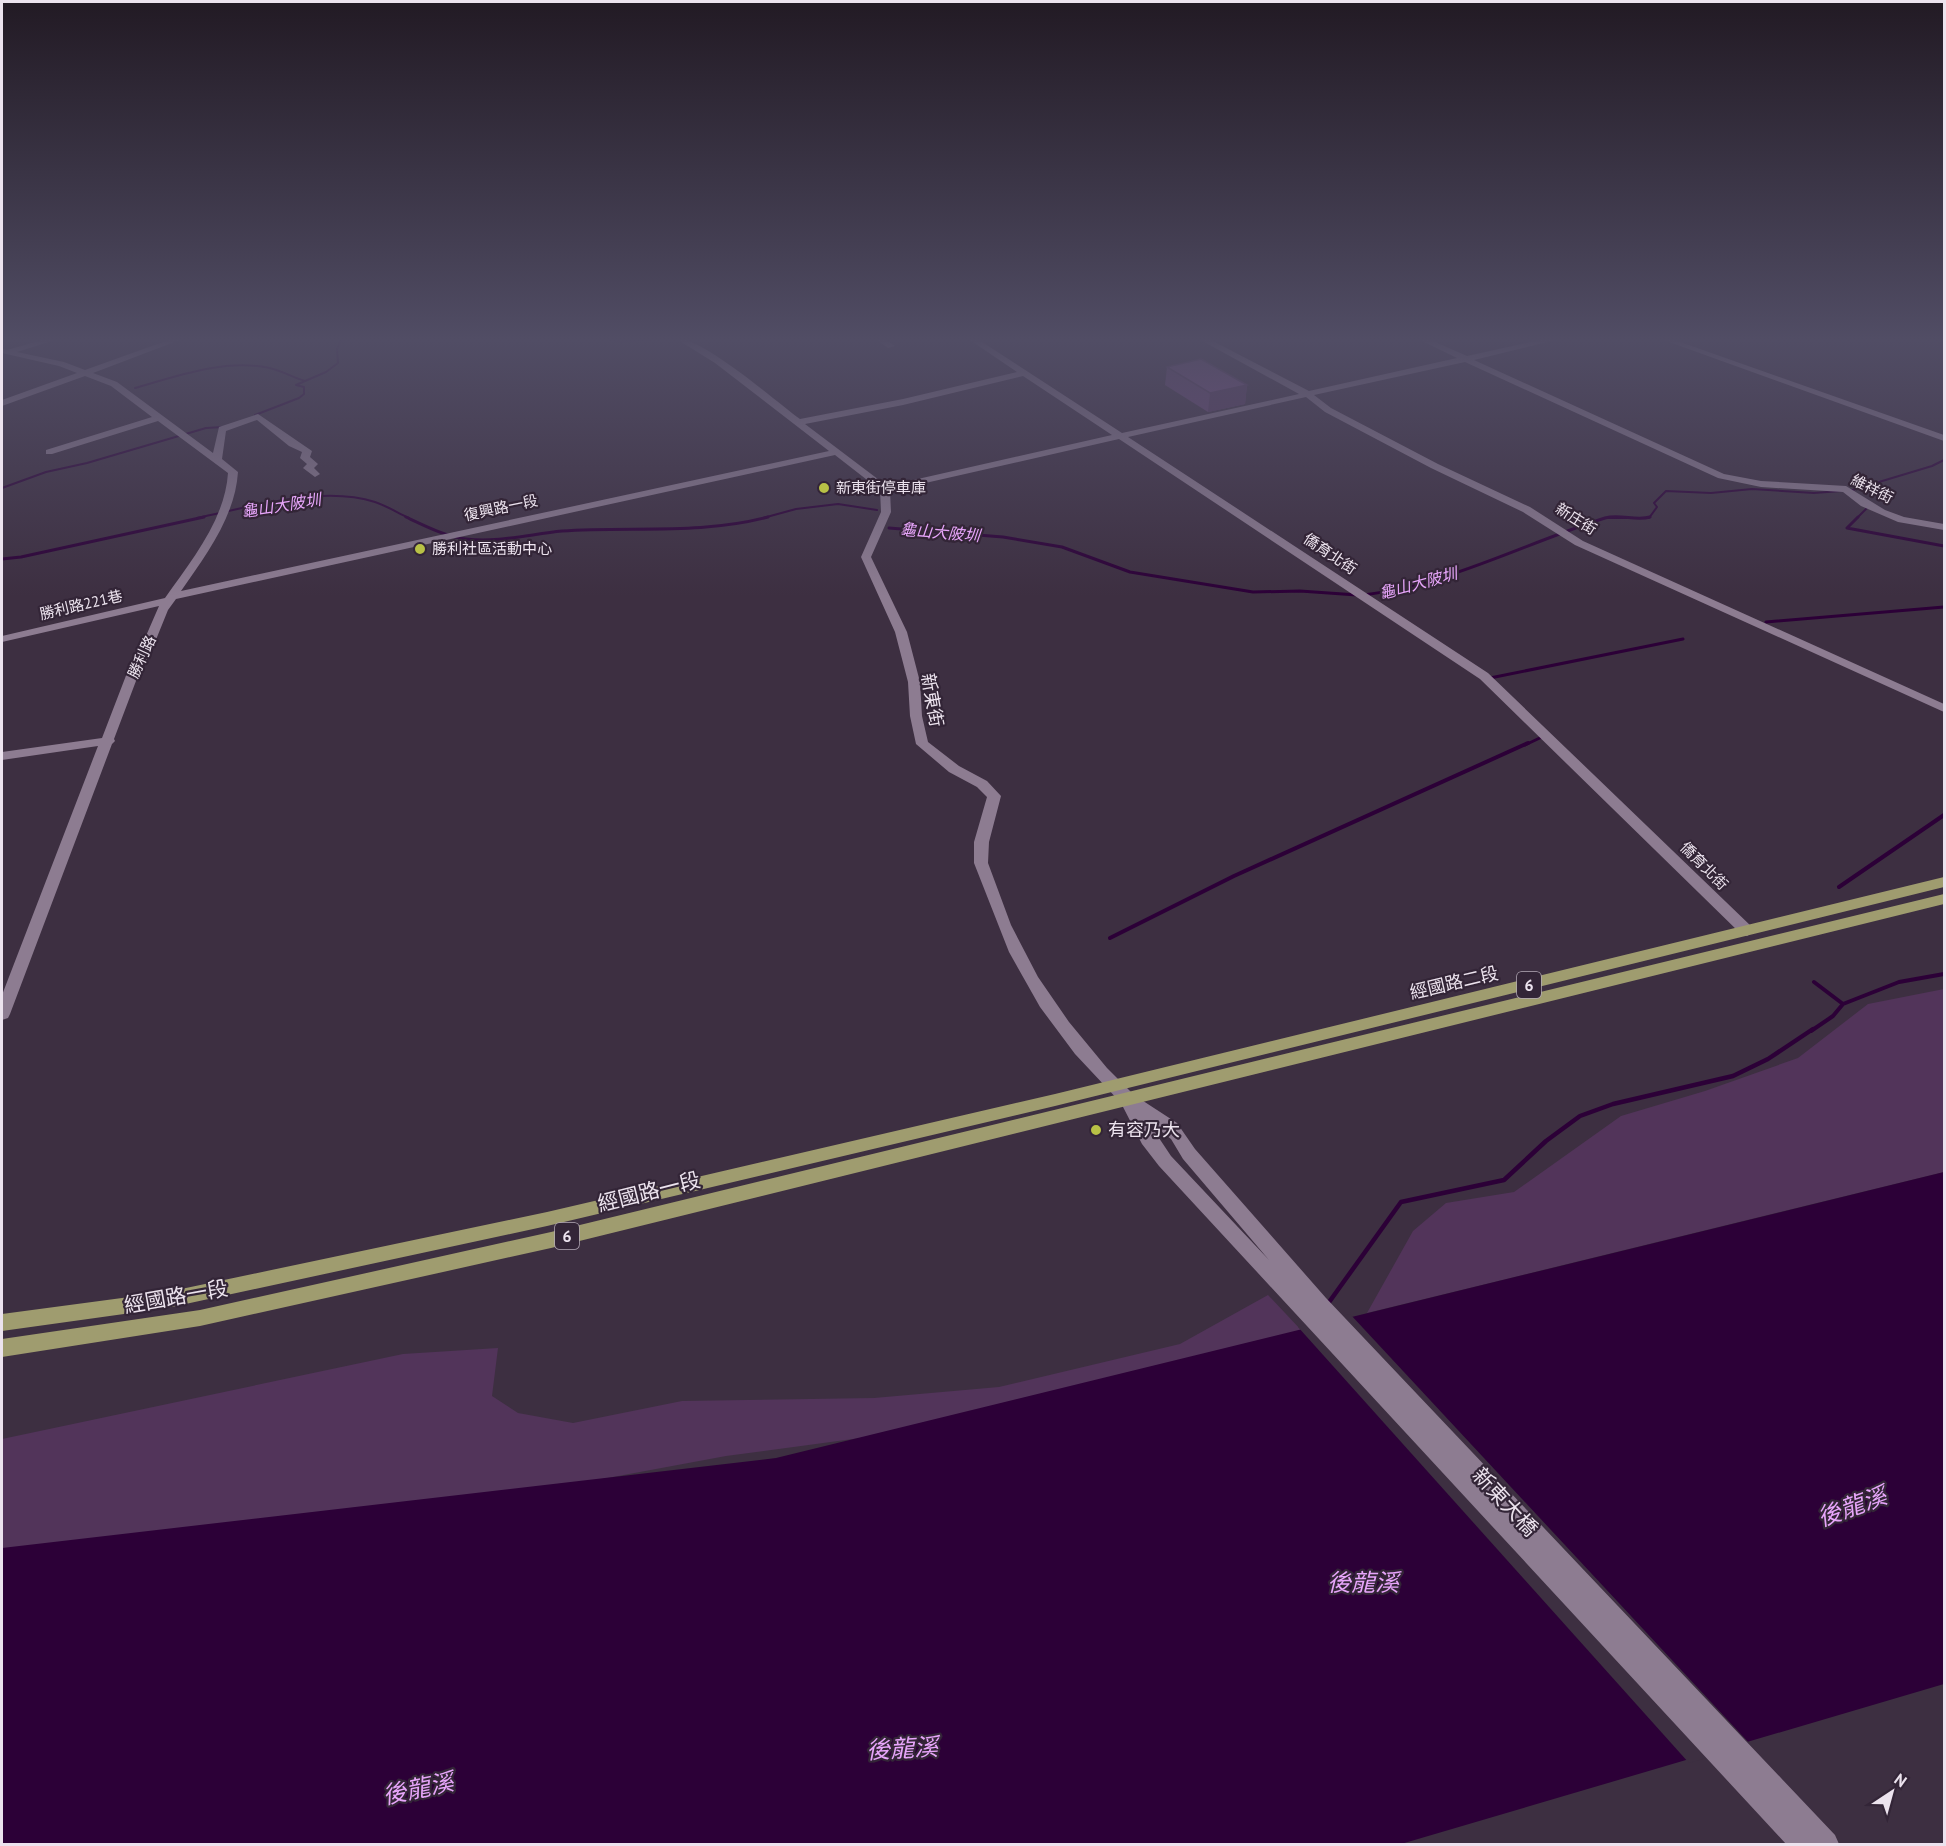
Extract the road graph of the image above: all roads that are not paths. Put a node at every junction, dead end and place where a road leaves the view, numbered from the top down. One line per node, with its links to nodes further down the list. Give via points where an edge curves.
1 (137, 424): 13 (street)
2 (170, 424): 15 (street, 勝利路)
3 (237, 424): 15 (street, via 222,429)
4 (270, 424): 16 (street, via 294,447 307,451 305,458 313,464 308,468)
5 (802, 424): 14 (street)
6 (1105, 424): 11 (street, 僑育北街)
7 (1175, 424): 11 (street)
8 (1356, 424): 21 (street, 新庄街, via 1557,525 1579,543)
9 (1608, 424): 18 (street, 維祥街, via 1721,476 1761,484 1846,489 1881,512)
10 (1905, 424): 12 (street)
11 (1123, 436): 17 (street); 26 (street, 僑育北街, via 1484,676)
12 (1944, 438)
13 (49, 452)
14 (836, 452): 17 (street); 19 (street, 復興路一段)
15 (217, 460): 19 (street, 勝利路, via 232,472 232,488 210,542)
16 (315, 474)
17 (885, 489): 28 (street, 新東街, via 886,512 866,556 901,632 914,682 922,744 994,796 980,859 1007,938 1058,1020)
18 (1944, 527)
19 (170, 598): 20 (street, 勝利路221巷); 22 (street, 勝利路, via 133,673)
20 (2, 639)
21 (1944, 708)
22 (109, 741): 23 (street); 27 (street, 勝利路)
23 (2, 756)
24 (1944, 882): 26 (main road, 經國路二段 / 6)
25 (1944, 899): 29 (main road, 經國路二段 / 6)
26 (1747, 931): 28 (main road, 經國路二段 / 6)
27 (2, 1014)
28 (1112, 1084): 29 (street, 新東街); 30 (main road, 經國路一段 / 6, via 478,1234 167,1300)
29 (1128, 1100): 31 (main road, 經國路一段 / 6, via 550,1240 200,1318); 32 (street, 新東大橋, via 1148,1139 1165,1161); 33 (street, 新東大橋, via 1176,1134 1189,1154 1327,1312)
30 (2, 1323)
31 (2, 1347)
32 (1803, 1845)
33 (1826, 1845)

